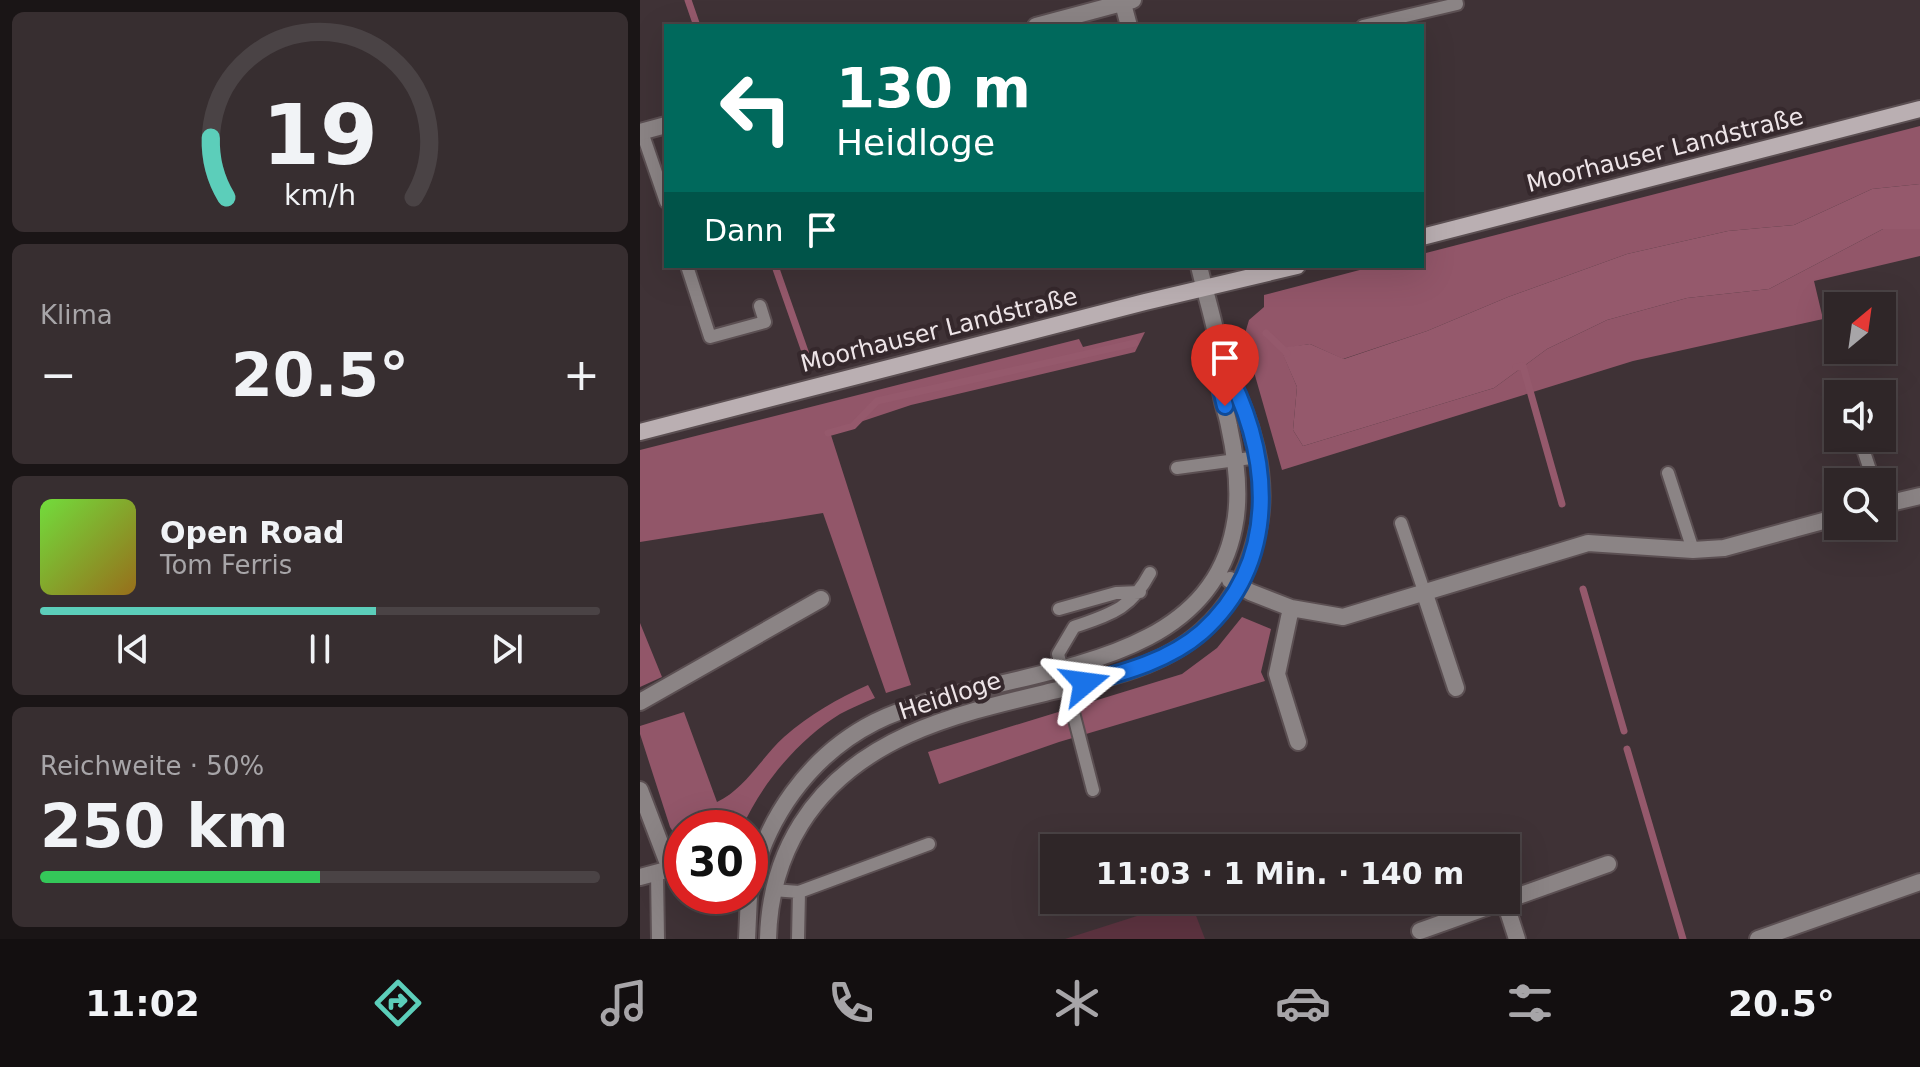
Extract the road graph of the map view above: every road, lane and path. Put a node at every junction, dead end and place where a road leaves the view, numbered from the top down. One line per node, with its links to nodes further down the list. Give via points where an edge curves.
1 (1456, 0): 5 (lane, via 1457,4)
2 (1126, 1): 3 (street); 4 (street)
3 (1043, 24)
4 (1129, 24)
5 (1372, 24)
6 (1920, 109): 10 (street, Moorhauser Landstraße)
7 (664, 126): 8 (street)
8 (641, 132): 9 (lane)
9 (664, 188)
10 (1424, 236)
11 (688, 268): 15 (lane, via 710,337 765,322)
12 (1199, 268): 14 (street, Heidloge)
13 (1289, 268): 14 (street, Moorhauser Landstraße)
14 (1204, 288): 16 (street, Heidloge); 17 (street, Moorhauser Landstraße)
15 (760, 306)
16 (1222, 362): 18 (street, Heidloge); 19 (street, Heidloge, via 1221,390)
17 (640, 432)
18 (1258, 457): 19 (lane); 29 (street, Heidloge, via 1259,527)
19 (1235, 460): 20 (lane); 28 (street, Heidloge, via 1235,525)
20 (1177, 468)
21 (1668, 473): 26 (lane)
22 (1920, 496): 23 (street)
23 (1896, 502)
24 (1824, 521): 26 (street, via 1724,548)
25 (1401, 523): 31 (lane)
26 (1693, 550): 31 (street, via 1588,543)
27 (1150, 573): 30 (lane)
28 (1218, 573): 29 (street); 35 (street, Heidloge, via 1185,613 1157,633)
29 (1238, 585): 33 (street); 36 (street, Heidloge, via 1201,632 1174,650 1144,665)
30 (1140, 592): 34 (lane); 35 (lane, via 1117,612 1074,627 1058,654)
31 (1425, 594): 33 (street, via 1343,617); 37 (street)
32 (821, 599): 38 (street)
33 (1291, 608): 39 (street, via 1277,674)
34 (1059, 609)
35 (1063, 667): 36 (lane); 42 (street, Heidloge, via 872,723 798,784)
36 (1067, 687): 41 (lane); 48 (street, Heidloge, via 954,716 859,760 808,813)
37 (1456, 688)
38 (640, 702)
39 (1298, 742)
40 (640, 790): 45 (street)
41 (1093, 790)
42 (768, 837)
43 (929, 844): 49 (lane)
44 (1608, 864): 50 (street)
45 (662, 873): 55 (lane)
46 (1920, 882): 60 (street)
47 (768, 890): 48 (street)
48 (773, 890): 49 (lane); 57 (street, Heidloge)
49 (799, 892): 58 (lane)
50 (1520, 896)
51 (749, 914): 56 (street, Heidloge)
52 (1470, 914): 54 (street)
53 (1509, 914): 59 (street)
54 (1420, 931)
55 (658, 939)
56 (747, 939)
57 (768, 939)
58 (798, 939)
59 (1517, 939)
60 (1758, 939)

